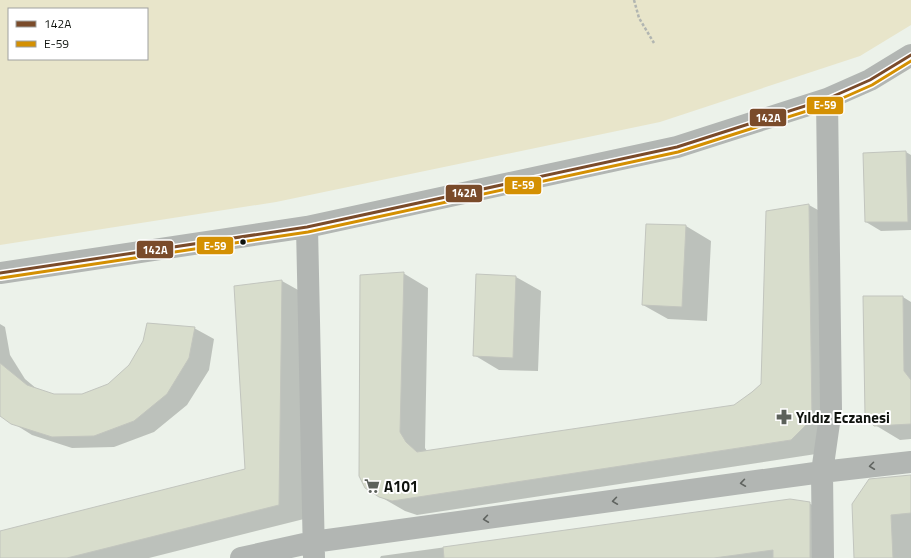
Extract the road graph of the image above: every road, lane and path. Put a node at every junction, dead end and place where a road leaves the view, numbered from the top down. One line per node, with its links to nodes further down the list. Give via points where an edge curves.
1 (634, 0): 2 (path, via 639,18)
2 (654, 43)
3 (911, 56): 4 (street, via 870,80)
4 (827, 99): 5 (street, via 677,147); 8 (street, via 831,409)
5 (307, 227): 6 (street); 9 (street)
6 (0, 273)
7 (911, 462): 8 (street, one-way to 8)
8 (822, 472): 9 (street, one-way to 9); 11 (street)
9 (314, 550): 10 (street)
10 (241, 558)
11 (823, 558)

